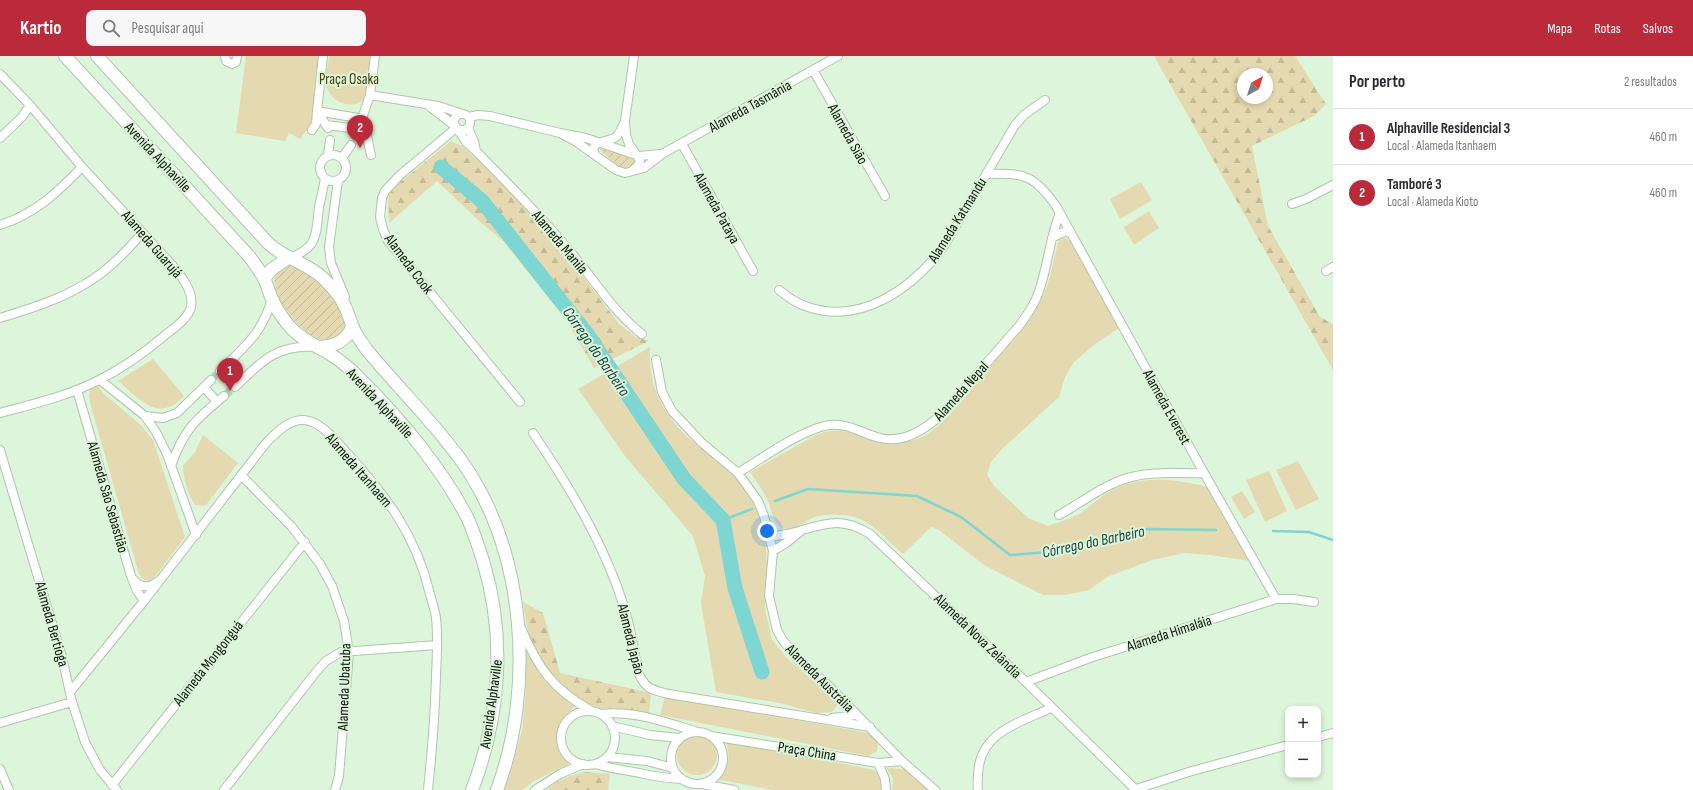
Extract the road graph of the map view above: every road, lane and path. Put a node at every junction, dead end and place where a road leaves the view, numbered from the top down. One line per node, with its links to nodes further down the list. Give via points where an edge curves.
1 (65, 56): 50 (main road, Avenida Alphaville, via 238,244)
2 (97, 56): 48 (main road, Avenida Alphaville, via 275,250)
3 (238, 56): 8 (street, via 232,64)
4 (323, 56): 15 (street)
5 (375, 56): 11 (street)
6 (634, 56): 18 (street)
7 (838, 56): 9 (street, Alameda Tasmânia)
8 (223, 57)
9 (813, 70): 26 (street, Alameda Tasmânia); 41 (street, Alameda Sião)
10 (0, 74): 14 (street, Alameda Guarujá)
11 (370, 95): 13 (street); 17 (street)
12 (1045, 100): 37 (street, Alameda Katmandu, via 1024,115 1015,126)
13 (425, 104): 16 (street, via 448,108); 20 (street)
14 (30, 105): 23 (street, via 22,118); 35 (street, Alameda Guarujá)
15 (317, 110): 17 (street); 17 (street, via 327,126 357,132); 21 (street, via 316,124)
16 (460, 114): 19 (street, via 466,114); 20 (street, via 454,119)
17 (361, 119): 31 (street)
18 (625, 121): 25 (street, via 616,138); 33 (street, via 627,139)
19 (469, 123): 20 (street, via 464,130); 22 (street, Alameda Tasmânia, via 484,116); 28 (street, Alameda Manila)
20 (456, 128): 28 (street, Alameda Manila); 64 (street, Alameda Cook, via 400,175 385,191 380,208 381,224 388,241)
21 (312, 130)
22 (560, 133): 25 (street, Alameda Tasmânia); 32 (street, Alameda Tasmânia)
23 (0, 138)
24 (330, 140): 30 (street)
25 (601, 142): 32 (street, via 594,146); 33 (street, Alameda Tasmânia)
26 (682, 144): 29 (street, Alameda Tasmânia); 49 (street, Alameda Pataya)
27 (351, 145): 34 (street)
28 (476, 151): 55 (street, Alameda Manila, via 547,225 614,309)
29 (662, 154): 33 (street, Alameda Tasmânia); 36 (street, Alameda Tasmânia, via 644,168)
30 (328, 155): 34 (street); 38 (street, via 320,164 320,173)
31 (371, 155)
32 (595, 155): 36 (street, Alameda Tasmânia, via 616,170)
33 (639, 156): 36 (street, via 639,164)
34 (342, 158): 39 (street, via 346,170)
35 (82, 167): 44 (street, via 47,201); 46 (street, Alameda Guarujá)
36 (632, 172)
37 (987, 174): 43 (street, Alameda Everest, via 1012,173 1031,178 1048,194); 51 (street, Alameda Katmandu, via 931,264 898,291 876,304 857,310 820,310 792,300)
38 (325, 179): 39 (street); 48 (street, via 313,243 299,254)
39 (338, 180): 54 (street, via 329,247 331,263 351,314)
40 (1333, 185): 42 (street)
41 (885, 196)
42 (1292, 204)
43 (1060, 213): 45 (street, Alameda Everest); 47 (street, Alameda Nepal)
44 (0, 225)
45 (1069, 231): 47 (street); 71 (street, Alameda Everest)
46 (142, 233): 53 (street, via 112,264 86,284 62,297); 58 (street, Alameda Guarujá, via 182,276 191,298 190,308 186,317 145,351)
47 (1052, 238): 70 (street, Alameda Nepal, via 1039,293 1029,312 933,422 904,438 892,439 880,438 851,427 825,426 800,436)
48 (288, 258): 50 (main road, via 272,269); 54 (main road, Avenida Alphaville, via 311,268 334,289)
49 (753, 270)
50 (264, 279): 52 (main road, Avenida Alphaville)
51 (779, 290)
52 (272, 298): 56 (main road, Avenida Alphaville, via 293,331); 56 (street, via 268,313 255,336 223,368 237,384 272,354 287,348)
53 (0, 318)
54 (352, 326): 56 (main road, via 347,336 337,344); 84 (main road, Avenida Alphaville, via 367,349 445,440 479,490 492,517 507,563)
55 (642, 334)
56 (314, 347): 118 (main road, Avenida Alphaville, via 351,370 406,430 440,473 467,518 477,542 495,608 498,662 488,740)
57 (656, 360): 70 (street, Alameda Austrália, via 662,392 672,412 695,436)
58 (100, 380): 61 (street, Alameda Guarujá); 66 (street)
59 (211, 380): 60 (street)
60 (204, 387): 63 (street); 66 (street, via 177,413 163,418)
61 (77, 390): 65 (street, Alameda Guarujá); 79 (street, Alameda São Sebastião)
62 (224, 396): 63 (street)
63 (217, 402): 69 (street, via 192,424 180,441)
64 (520, 402)
65 (0, 413)
66 (145, 416): 69 (street, via 162,443)
67 (533, 433): 93 (street, Alameda Japão, via 590,526 614,577 625,608 642,682 648,687 669,694)
68 (0, 450): 88 (street, Alameda Bertioga, via 62,657)
69 (171, 466): 75 (street)
70 (738, 473): 76 (street, Alameda Austrália, via 758,502)
71 (1204, 473): 73 (street, via 1150,474 1123,479); 81 (street, Alameda Everest)
72 (241, 475): 75 (street, Alameda Itanhaem); 77 (street, Alameda Ubatuba); 85 (street, Alameda Itanhaem, via 266,443 290,424 302,420 321,427 372,481 397,513 412,540 425,571 436,617)
73 (1059, 515)
74 (801, 531): 76 (street, Alameda Nova Zelândia); 78 (street, Alameda Nova Zelândia); 87 (street, Alameda Nova Zelândia, via 834,522 858,526 870,534)
75 (196, 535): 80 (street, Alameda Itanhaem)
76 (769, 537): 78 (street, Alameda Austrália)
77 (305, 542): 86 (street, Alameda Ubatuba, via 332,586 344,621); 112 (street, Alameda Mongonguá)
78 (772, 551): 92 (street, Alameda Austrália, via 769,596 777,630 798,660 828,685)
79 (132, 578): 80 (street, via 145,587); 82 (street, Alameda São Sebastião, via 136,591)
80 (160, 580): 82 (street, Alameda Itanhaem)
81 (1276, 599): 83 (street, Alameda Himaláia); 87 (street, Alameda Himaláia, via 1090,658)
82 (144, 601): 88 (street, Alameda Itanhaem)
83 (1314, 602)
84 (518, 622): 91 (street, Praça China, via 537,661 553,682 565,694); 119 (main road, Avenida Alphaville, via 520,650 516,713 504,770)
85 (437, 645): 86 (street); 117 (street, Alameda Itanhaem)
86 (349, 652): 115 (street, via 341,652 326,661); 116 (street, Alameda Ubatuba, via 339,776)
87 (1026, 682): 90 (street, Alameda Nova Zelândia)
88 (70, 692): 89 (street, Alameda Bertioga)
89 (72, 702): 94 (street); 112 (street, Alameda Bertioga, via 85,742 100,770)
90 (1051, 708): 113 (street, via 995,736 980,759); 124 (street, Alameda Nova Zelândia)
91 (597, 713): 95 (street, Praça China, via 608,719); 97 (street, Praça China, via 652,719); 106 (street, Praça China, via 584,711 571,717 563,728 561,737 567,754 574,761)
92 (857, 715): 93 (street, Alameda Japão); 96 (street, Alameda Austrália)
93 (822, 719): 96 (street, Alameda Japão)
94 (0, 723)
95 (612, 726): 101 (street, via 650,735); 103 (street, via 615,742)
96 (870, 728): 104 (street, Alameda Austrália)
97 (696, 732): 99 (street, Praça China); 101 (street)
98 (1333, 733): 100 (street)
99 (712, 736): 105 (street, Praça China); 111 (street, via 722,749 722,766 718,774)
100 (1321, 736)
101 (679, 738): 108 (street, via 671,754)
102 (1285, 746): 124 (street, via 1192,771)
103 (607, 757): 107 (street); 108 (street, via 647,761)
104 (902, 761): 105 (street, Praça China); 123 (street, Alameda Austrália)
105 (878, 763): 122 (street, via 885,779)
106 (583, 764): 107 (street); 120 (street, via 560,774)
107 (595, 764): 110 (street, via 656,777)
108 (673, 768): 110 (street)
109 (0, 769): 114 (street)
110 (682, 779): 111 (street)
111 (702, 784): 121 (street)
112 (115, 787)
113 (977, 789)
114 (9, 790)
115 (224, 790)
116 (335, 790)
117 (428, 790)
118 (472, 790)
119 (497, 790)
120 (535, 790)
121 (734, 790)
122 (886, 790)
123 (935, 790)
124 (1136, 790)

